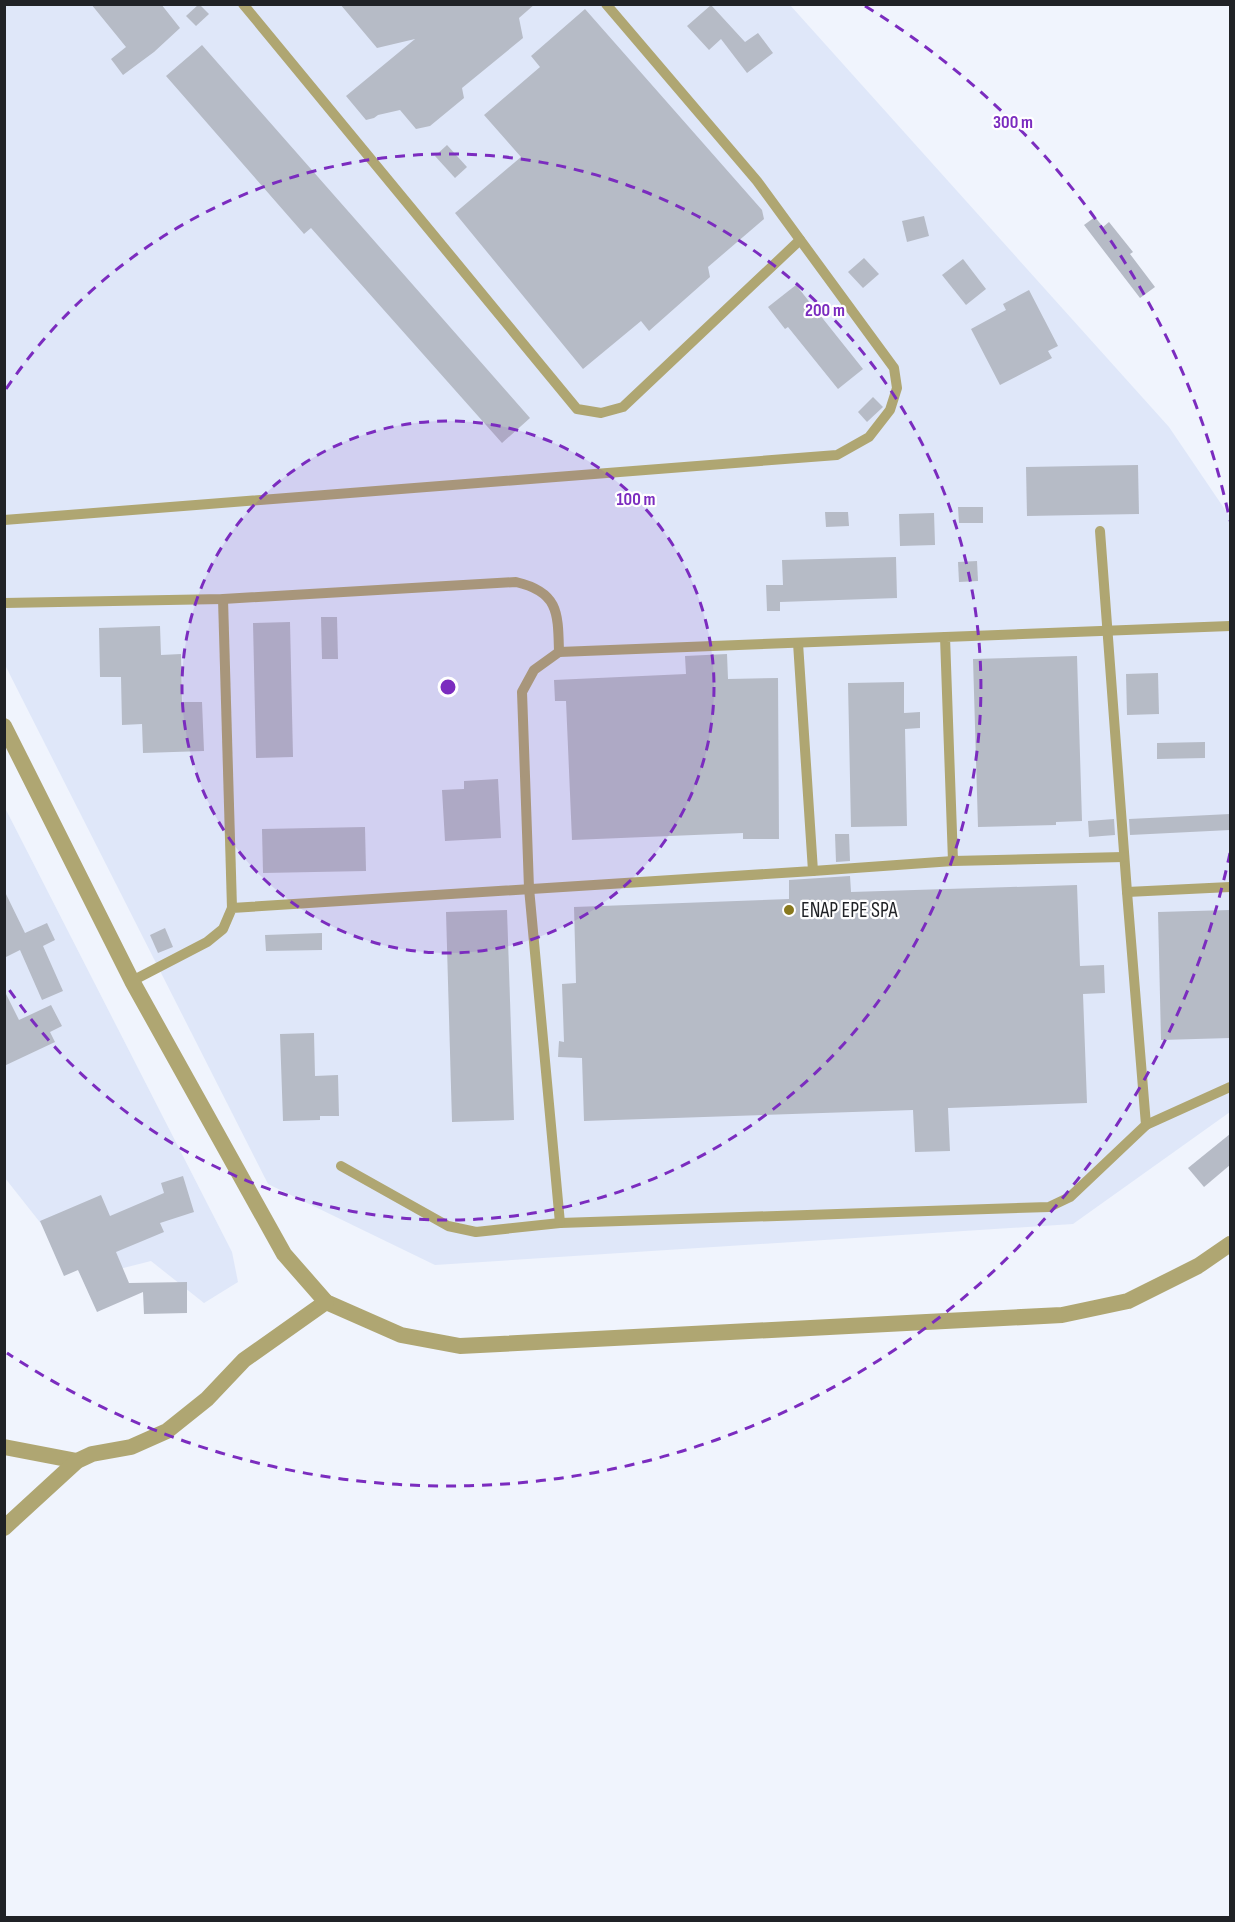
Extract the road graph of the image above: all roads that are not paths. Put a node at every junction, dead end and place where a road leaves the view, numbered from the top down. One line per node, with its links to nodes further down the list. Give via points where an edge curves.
1 (243, 4): 3 (lane, via 577,409 601,413 622,407)
2 (606, 4): 3 (lane, via 757,181)
3 (800, 240): 4 (lane, via 894,368 897,388 890,411 869,437 837,454)
4 (4, 520)
5 (1100, 531): 9 (lane)
6 (223, 598): 7 (lane); 12 (lane, via 516,582 533,586 548,596 558,614); 20 (lane)
7 (4, 603)
8 (1230, 626): 9 (lane)
9 (1107, 629): 10 (lane); 14 (lane)
10 (945, 637): 11 (lane); 15 (lane)
11 (798, 643): 12 (lane); 16 (lane)
12 (559, 652): 18 (lane, via 534,670 522,692)
13 (4, 726): 21 (street)
14 (1124, 857): 15 (lane); 19 (lane)
15 (953, 861): 16 (lane)
16 (813, 871): 18 (lane)
17 (1230, 887): 19 (lane)
18 (529, 888): 20 (lane); 25 (lane)
19 (1126, 892): 23 (lane)
20 (232, 908): 21 (lane, via 224,929 207,942)
21 (132, 981): 27 (street, via 284,1254)
22 (1230, 1087): 23 (lane)
23 (1146, 1125): 25 (lane, via 1070,1197 1049,1207)
24 (341, 1166): 25 (lane, via 448,1227 476,1232)
25 (560, 1223)
26 (1230, 1244): 27 (street, via 1198,1266 1128,1301 1062,1315 460,1346 401,1335)
27 (326, 1302): 29 (street, via 244,1360 207,1400 167,1431 131,1447)
28 (4, 1447): 29 (street)
29 (76, 1461): 30 (street)
30 (4, 1528)

